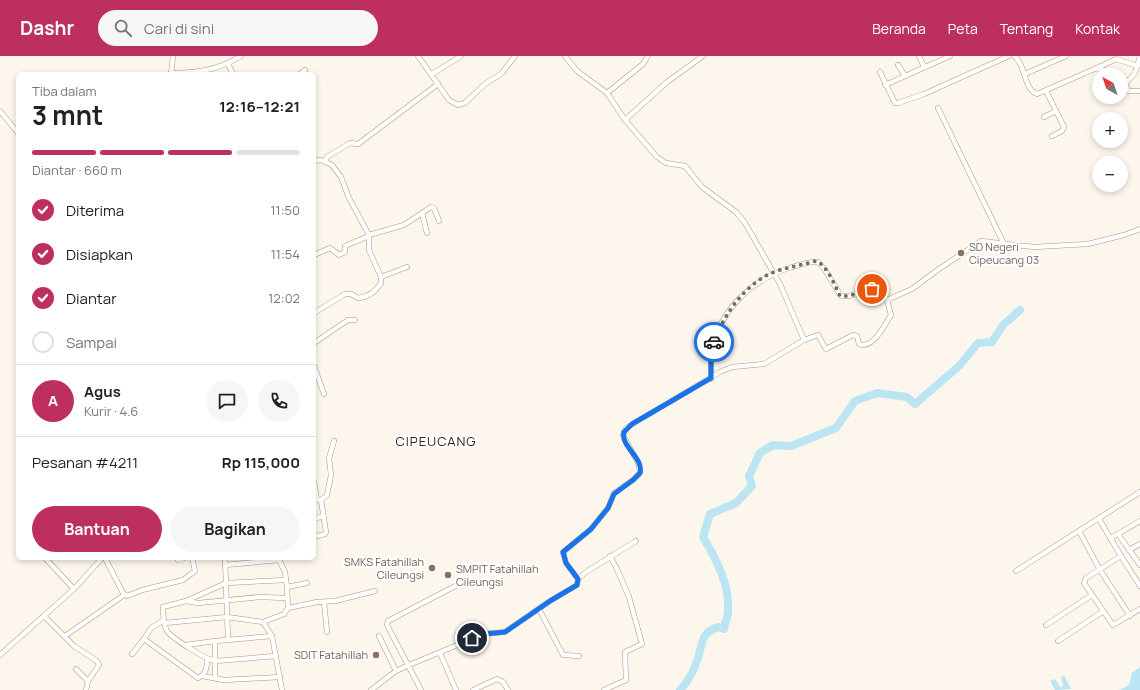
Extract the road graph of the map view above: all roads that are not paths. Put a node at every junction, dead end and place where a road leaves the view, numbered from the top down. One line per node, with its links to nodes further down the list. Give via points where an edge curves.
1 (173, 56): 23 (street)
2 (240, 56): 16 (street)
3 (418, 56): 28 (street)
4 (461, 56): 28 (street)
5 (516, 56): 31 (street, via 504,70 461,105 449,100)
6 (565, 56): 35 (street, via 577,71)
7 (648, 56): 35 (street, via 643,64)
8 (703, 56): 40 (street, via 667,82)
9 (919, 56): 19 (street)
10 (950, 56): 19 (street)
11 (1009, 56): 32 (street, via 902,103 895,103)
12 (1016, 56): 29 (street)
13 (1066, 56): 29 (street)
14 (1140, 56): 18 (street)
15 (1118, 58): 18 (street); 20 (street)
16 (228, 64): 24 (street); 25 (street)
17 (898, 65): 30 (street)
18 (1138, 66): 34 (street, via 1125,88 1130,92)
19 (924, 67): 30 (street)
20 (1097, 68)
21 (305, 70): 26 (street)
22 (1092, 70): 33 (street)
23 (171, 72)
24 (203, 72)
25 (232, 72)
26 (302, 72)
27 (880, 72): 32 (street)
28 (432, 74): 31 (street)
29 (1025, 74): 33 (street, via 1034,93)
30 (905, 76): 32 (street)
31 (438, 84): 44 (street, via 358,144 350,143 327,157)
32 (885, 85)
33 (1046, 91): 38 (street)
34 (1140, 91)
35 (607, 93): 40 (street)
36 (938, 108): 50 (street)
37 (0, 111): 41 (street)
38 (1056, 111): 39 (street); 42 (street, via 1064,129)
39 (1044, 117)
40 (625, 120): 53 (street, via 657,157 666,163 685,166 702,187 739,215)
41 (16, 131)
42 (1052, 136)
43 (316, 161): 44 (street)
44 (325, 161): 49 (street, via 332,165 341,177)
45 (422, 213): 46 (street, via 433,207); 48 (street); 49 (street, via 404,224)
46 (440, 221)
47 (1140, 229): 50 (street, via 1088,244 1034,247)
48 (427, 233)
49 (369, 236): 51 (street, via 346,245 345,252 339,255 329,248); 54 (street, via 369,250)
50 (1004, 244): 55 (street, via 984,241 978,243 906,293)
51 (316, 255)
52 (407, 268): 54 (street)
53 (774, 272): 55 (street, via 818,262 826,270 840,296 876,288); 58 (street); 61 (street, via 746,292 729,310 711,352)
54 (380, 277): 56 (street, via 381,283 371,294 358,298 345,294)
55 (887, 300): 58 (street, via 891,316 879,336 867,344 859,344 855,334 827,349 818,335)
56 (316, 312)
57 (356, 320): 59 (street, via 348,320)
58 (804, 340): 61 (street, via 764,364 732,367)
59 (316, 342)
60 (316, 372): 62 (street)
61 (711, 378): 91 (street, via 632,424 624,432 624,439 639,465 640,473 614,494 608,508 591,529 563,552 566,563)
62 (324, 394)
63 (334, 441): 65 (street, via 329,458 331,472 327,495)
64 (1140, 492): 68 (street)
65 (317, 499): 66 (street)
66 (323, 516): 67 (street); 72 (street, via 326,533)
67 (316, 518)
68 (1099, 519): 70 (street); 73 (street)
69 (1140, 521): 71 (street)
70 (1079, 531): 88 (street); 89 (street)
71 (1118, 534): 73 (street); 76 (street)
72 (316, 536)
73 (1111, 538): 78 (street)
74 (636, 541): 77 (street)
75 (1140, 544): 76 (street)
76 (1129, 550): 87 (street)
77 (610, 556): 91 (street); 146 (street, via 629,597 642,644 625,652 626,680)
78 (1121, 556): 88 (street); 90 (street)
79 (46, 560): 98 (street)
80 (101, 560): 98 (street)
81 (104, 560): 100 (street)
82 (192, 560): 100 (street, via 195,570 184,580 127,596)
83 (225, 560): 86 (street)
84 (270, 560): 86 (street)
85 (279, 560): 92 (street)
86 (225, 565): 94 (street)
87 (1140, 566): 90 (street)
88 (1100, 570): 101 (street, via 1084,581); 111 (street)
89 (1016, 571)
90 (1132, 572): 96 (street)
91 (578, 579): 107 (street, via 577,585)
92 (286, 580): 94 (street); 97 (street)
93 (463, 582): 132 (street, via 388,621)
94 (226, 583): 103 (street); 104 (street)
95 (307, 583): 97 (street)
96 (1140, 586)
97 (287, 587): 102 (street)
98 (74, 589): 110 (street)
99 (375, 591): 105 (street)
100 (124, 594): 117 (street)
101 (1092, 595): 109 (street); 115 (street)
102 (287, 598): 103 (street); 106 (street)
103 (226, 600): 104 (street, via 191,603); 112 (street)
104 (186, 601): 113 (street, via 163,607)
105 (324, 602): 106 (street); 116 (street)
106 (288, 608): 114 (street, via 284,614)
107 (539, 609): 125 (street, via 505,632 484,634); 129 (street, via 564,655)
108 (1140, 609): 111 (street)
109 (1102, 612): 111 (street, via 1112,625); 123 (street)
110 (44, 616): 117 (street); 127 (street)
111 (1130, 616)
112 (227, 617): 113 (street); 114 (street); 121 (street)
113 (164, 622): 120 (street, via 151,628); 124 (street, via 170,634)
114 (263, 622): 118 (street)
115 (1046, 625)
116 (327, 632)
117 (65, 636): 138 (street, via 98,664)
118 (272, 636): 121 (street); 128 (street)
119 (379, 636): 134 (street)
120 (144, 638): 126 (street); 135 (street, via 198,678)
121 (228, 639): 122 (street)
122 (215, 640): 124 (street); 131 (street)
123 (1058, 641)
124 (186, 645): 130 (street)
125 (440, 653): 132 (street); 143 (street)
126 (132, 654)
127 (0, 655)
128 (276, 656): 131 (street); 136 (street)
129 (579, 656)
130 (207, 659): 131 (street); 135 (street, via 207,667)
131 (215, 661): 137 (street, via 215,676)
132 (409, 664): 134 (street); 142 (street)
133 (76, 669): 138 (street)
134 (396, 671): 141 (street)
135 (202, 676): 137 (street)
136 (280, 677): 137 (street); 140 (street)
137 (218, 679)
138 (88, 681): 139 (street)
139 (86, 690)
140 (282, 690)
141 (371, 690)
142 (422, 690)
143 (456, 690)
144 (474, 690): 145 (street, via 497,680 503,682)
145 (508, 690)
146 (604, 690)

